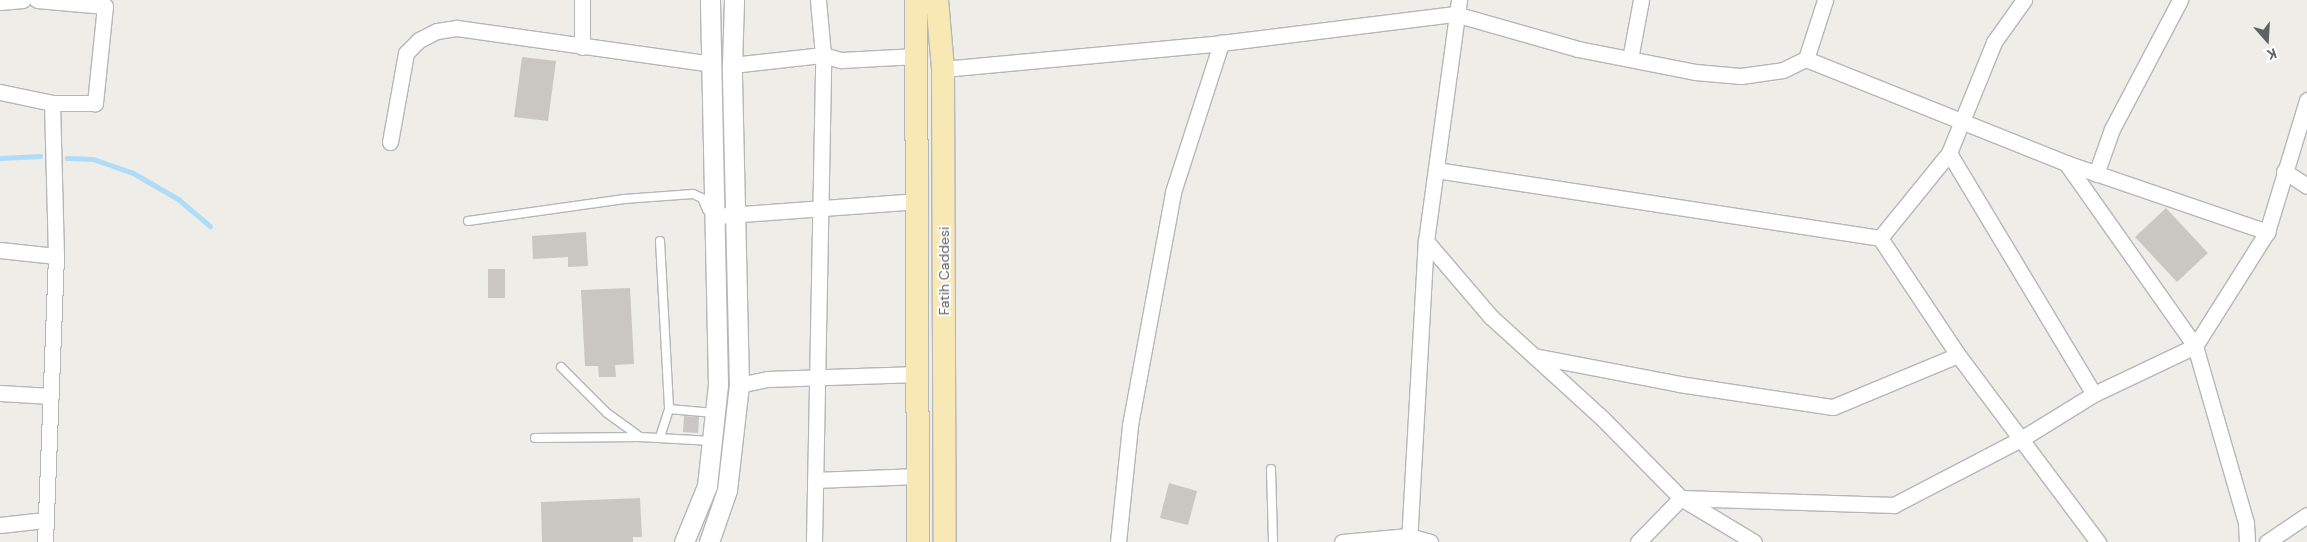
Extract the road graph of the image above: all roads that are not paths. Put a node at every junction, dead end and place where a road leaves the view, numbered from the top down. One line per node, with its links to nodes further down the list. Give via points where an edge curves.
1 (24, 0): 13 (street)
2 (37, 0): 26 (street, via 105,6 95,103)
3 (582, 0): 16 (street)
4 (710, 0): 21 (street)
5 (734, 0): 22 (street)
6 (818, 0): 17 (street)
7 (916, 0): 18 (main road, Fatih Caddesi)
8 (937, 0): 23 (main road, Fatih Caddesi)
9 (1641, 0): 19 (street)
10 (1825, 0): 20 (street)
11 (2024, 0): 27 (street, via 1994,42)
12 (2180, 0): 33 (street, via 2112,129)
13 (0, 2)
14 (1457, 7): 15 (street); 19 (street, via 1578,49); 31 (street)
15 (1221, 43): 23 (street); 78 (street, via 1173,192 1130,425)
16 (582, 47): 21 (street); 28 (street, via 457,28 428,35 406,53)
17 (823, 55): 18 (street, via 841,60); 22 (street); 36 (street)
18 (917, 56): 35 (main road, Fatih Caddesi)
19 (1630, 59): 20 (street, via 1695,72 1741,76 1783,70)
20 (1806, 59): 27 (street)
21 (712, 64): 37 (street)
22 (732, 65): 38 (street)
23 (943, 69): 77 (main road, Fatih Caddesi)
24 (0, 92): 26 (street)
25 (2307, 100): 32 (street)
26 (52, 103): 45 (street)
27 (1959, 122): 29 (street); 30 (street)
28 (390, 142)
29 (1949, 153): 41 (street); 54 (street)
30 (2066, 163): 33 (street); 46 (street)
31 (1436, 170): 41 (street); 43 (street)
32 (2284, 171): 34 (street); 40 (street)
33 (2096, 174): 40 (street)
34 (2307, 186)
35 (918, 201): 36 (street); 50 (main road, Fatih Caddesi)
36 (819, 209): 38 (street); 51 (street)
37 (715, 216): 38 (street); 39 (lane, via 708,213 702,198 692,194 624,199); 57 (street)
38 (736, 217): 52 (street)
39 (468, 221)
40 (2267, 232): 46 (street)
41 (1880, 238): 47 (street)
42 (660, 241): 56 (lane)
43 (1426, 242): 48 (street, via 1490,316); 71 (street)
44 (0, 250): 45 (street)
45 (56, 256): 55 (street)
46 (2195, 346): 54 (street); 85 (street, via 2246,523)
47 (1958, 355): 48 (street, via 1833,407 1679,384); 62 (street)
48 (1534, 356): 67 (street)
49 (562, 367): 59 (lane, via 607,413)
50 (918, 374): 51 (street); 65 (main road, Fatih Caddesi)
51 (815, 376): 52 (street, via 767,379); 66 (street)
52 (740, 385): 58 (street)
53 (0, 393): 55 (street)
54 (2094, 394): 62 (street)
55 (51, 396): 69 (street)
56 (669, 409): 57 (lane); 60 (lane)
57 (716, 413): 58 (street); 63 (street)
58 (737, 417): 74 (street, via 724,505)
59 (640, 437): 60 (lane); 61 (lane)
60 (660, 437): 63 (lane)
61 (535, 438)
62 (2021, 439): 67 (street, via 1894,505); 84 (street)
63 (714, 441): 73 (street, via 708,486)
64 (1271, 469): 79 (lane)
65 (918, 476): 66 (street); 76 (main road, Fatih Caddesi)
66 (815, 480): 75 (street)
67 (1681, 498): 82 (street); 83 (street)
68 (2307, 515): 86 (street)
69 (45, 520): 70 (street); 72 (street)
70 (0, 525)
71 (1409, 539): 80 (street); 81 (street)
72 (45, 542)
73 (684, 542)
74 (709, 542)
75 (814, 542)
76 (918, 542)
77 (944, 542)
78 (1118, 542)
79 (1273, 542)
80 (1342, 542)
81 (1430, 542)
82 (1638, 542)
83 (1754, 542)
84 (2098, 542)
85 (2247, 542)
86 (2267, 542)

